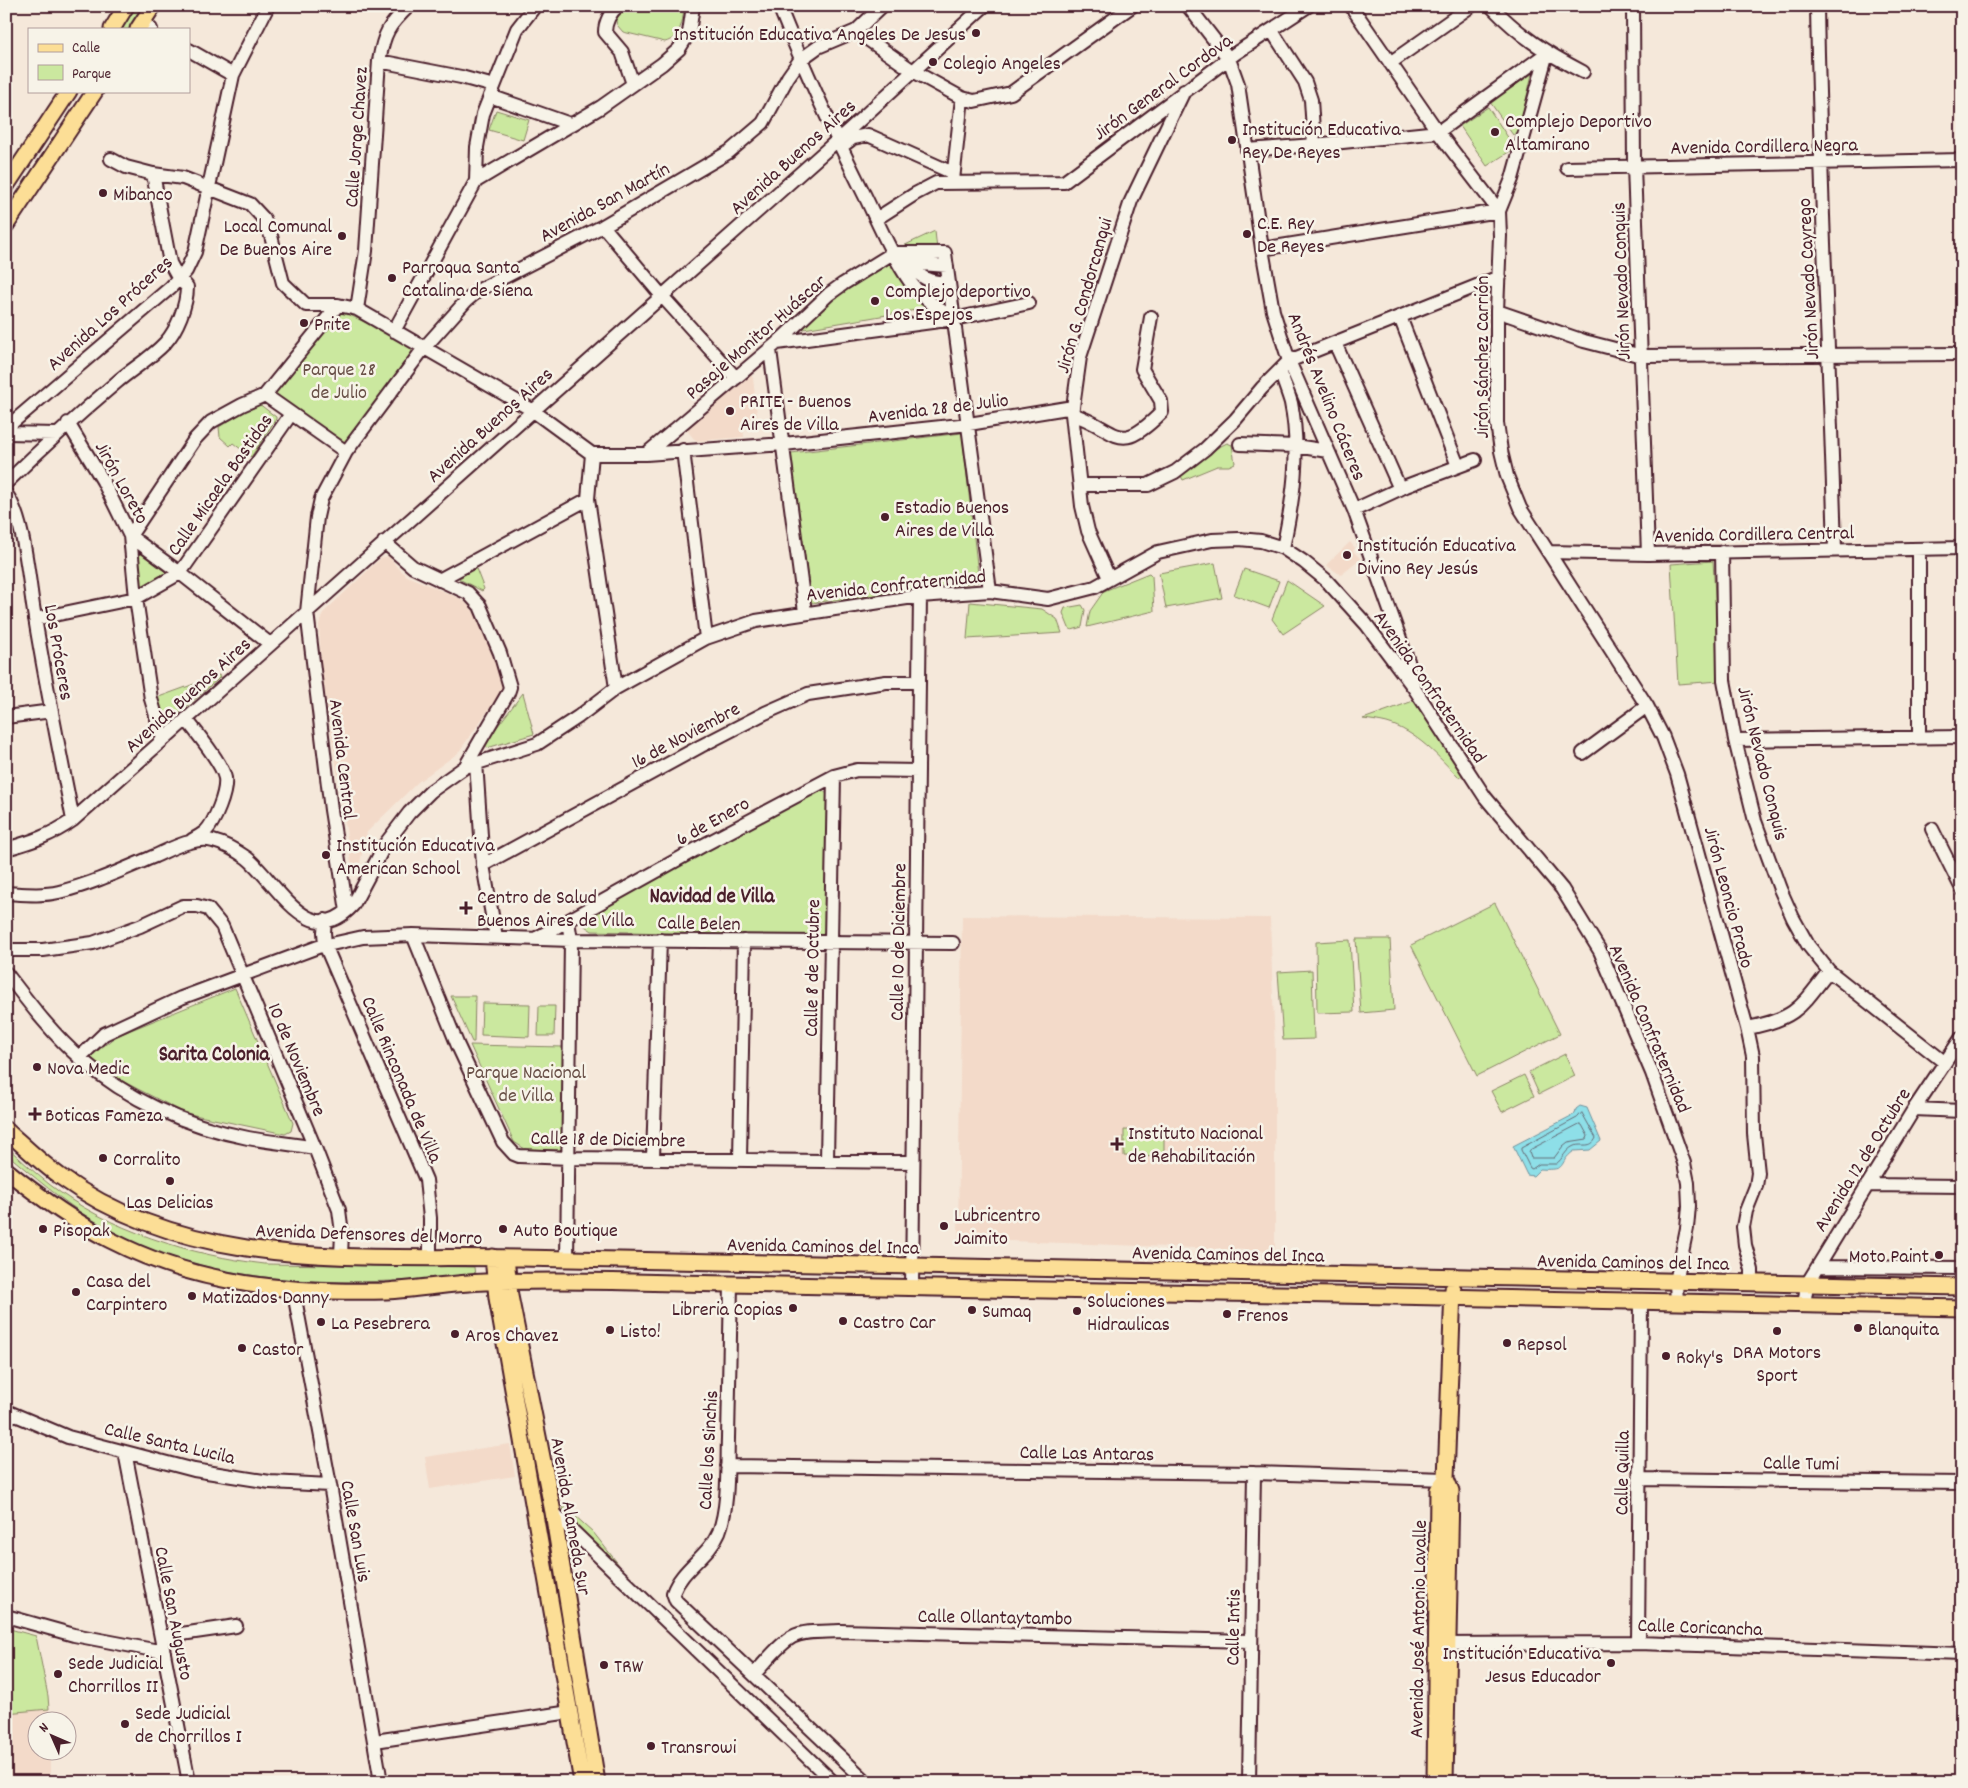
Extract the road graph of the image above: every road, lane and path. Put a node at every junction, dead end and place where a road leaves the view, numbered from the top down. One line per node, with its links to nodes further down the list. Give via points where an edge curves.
1 (126, 6): 20 (main road)
2 (153, 6): 19 (main road)
3 (268, 6): 31 (street, Avenida Los Próceres)
4 (409, 6): 27 (street, Calle Jorge Chavez, via 395,19 383,38)
5 (535, 6): 33 (street, via 517,29)
6 (618, 6): 32 (street, via 605,24 605,32 622,52)
7 (693, 6): 32 (street, via 689,33 679,49)
8 (779, 6): 26 (street)
9 (882, 6): 21 (street, Avenida San Martín)
10 (984, 6): 29 (street, Avenida Buenos Aires)
11 (1132, 6): 37 (street, via 1012,93 974,101)
12 (1188, 6): 25 (street, Andrés Avelino Cáceres)
13 (1308, 6): 22 (street, Jirón General Cordova)
14 (1351, 6): 28 (street)
15 (1471, 6): 28 (street)
16 (1491, 6): 24 (street, via 1511,27)
17 (1632, 6): 46 (street, Jirón Nevado Conquis)
18 (1817, 6): 45 (street, Jirón Nevado Cayrego)
19 (144, 27)
20 (113, 28)
21 (856, 31): 26 (street, Avenida San Martín, via 818,47); 29 (street)
22 (1272, 31): 25 (street, Jirón General Cordova); 41 (street, via 1305,82 1311,100)
23 (190, 51): 31 (street)
24 (1547, 53): 30 (street); 39 (street); 53 (street, via 1512,180)
25 (1229, 58): 34 (street, Jirón General Cordova); 42 (street, Andrés Avelino Cáceres, via 1238,84)
26 (800, 60): 40 (street); 56 (street, Avenida San Martín, via 764,124 747,139)
27 (379, 61): 33 (street, via 461,77); 67 (street, Calle Jorge Chavez, via 366,251)
28 (1390, 63): 39 (street)
29 (913, 70): 37 (street); 40 (street, Avenida Buenos Aires)
30 (1583, 72)
31 (233, 76): 52 (street, Avenida Los Próceres)
32 (633, 84): 38 (street)
33 (492, 91): 38 (street); 50 (street, via 482,114)
34 (1184, 91): 49 (street, Jirón General Cordova, via 1064,182); 83 (street, Jirón G. Condorcanqui, via 1131,201 1080,357)
35 (68, 92): 51 (main road)
36 (94, 92): 55 (main road)
37 (962, 98): 49 (street)
38 (570, 124): 50 (street)
39 (1438, 132): 41 (street); 53 (street)
40 (839, 144): 49 (street, via 868,135); 54 (street); 64 (street, Avenida Buenos Aires)
41 (1314, 145): 42 (street)
42 (1247, 150): 57 (street, Andrés Avelino Cáceres)
43 (111, 159): 48 (street)
44 (1962, 160): 45 (street, Avenida Cordillera Negra)
45 (1820, 164): 46 (street, Avenida Cordillera Negra); 77 (street, Jirón Nevado Cayrego)
46 (1634, 166): 47 (street, Avenida Cordillera Negra); 78 (street, Jirón Nevado Conquis)
47 (1567, 168)
48 (153, 174): 52 (street, via 183,178); 62 (street, via 170,263)
49 (953, 178): 54 (street, via 915,194)
50 (476, 180): 72 (street)
51 (6, 186)
52 (209, 188): 62 (street, Avenida Los Próceres, via 195,252); 66 (street, via 250,204 264,219 283,283 306,305)
53 (1498, 211): 57 (street); 61 (street, Jirón Sánchez Carrión)
54 (876, 219): 58 (street)
55 (6, 225)
56 (603, 226): 64 (street); 75 (street, Avenida San Martín, via 479,290 466,300)
57 (1262, 249): 79 (street, Andrés Avelino Cáceres)
58 (893, 253): 59 (street); 60 (street); 71 (street, via 912,284 934,306); 74 (street, Pasaje Monitor Huáscar, via 829,294)
59 (946, 259): 60 (street); 63 (street)
60 (908, 263): 63 (street, via 926,280)
61 (1499, 277): 68 (street, Jirón Sánchez Carrión); 70 (street)
62 (181, 278): 85 (street, via 187,292 175,329 165,343); 87 (street, Avenida Los Próceres)
63 (950, 283): 71 (street)
64 (662, 296): 80 (street); 82 (street, Avenida Buenos Aires)
65 (1030, 303): 71 (street)
66 (338, 305): 67 (street); 81 (street)
67 (357, 309): 72 (street)
68 (1497, 311): 78 (street, via 1584,341); 112 (street, Jirón Sánchez Carrión, via 1500,451 1520,508)
69 (1150, 317): 83 (street, via 1142,369 1161,401 1162,412 1140,431 1121,438)
70 (1400, 317): 73 (street); 99 (street)
71 (954, 319): 74 (street); 86 (street)
72 (394, 330): 75 (street)
73 (1335, 343): 79 (street); 102 (street)
74 (773, 346): 80 (street, Pasaje Monitor Huáscar); 90 (street)
75 (424, 348): 82 (street); 95 (street, Avenida San Martín)
76 (1962, 354): 77 (street)
77 (1830, 355): 78 (street); 111 (street, Jirón Nevado Cayrego)
78 (1642, 356): 114 (street, Jirón Nevado Conquis)
79 (1284, 366): 92 (street); 94 (street, Andrés Avelino Cáceres); 101 (street, via 1236,420 1176,472 1148,485)
80 (736, 378): 97 (street, Pasaje Monitor Huáscar)
81 (265, 395): 84 (street); 106 (street, via 212,422 195,439)
82 (532, 410): 96 (street); 107 (street, Avenida Buenos Aires)
83 (1072, 410): 86 (street, Avenida 28 de Julio); 101 (street, Jirón G. Condorcanqui)
84 (291, 414): 95 (street); 115 (street, Calle Micaela Bastidas)
85 (68, 424): 89 (street); 106 (street, Jirón Loreto, via 103,481)
86 (969, 424): 90 (street, Avenida 28 de Julio); 118 (street)
87 (6, 428)
88 (6, 433): 89 (street)
89 (56, 434): 100 (street)
90 (784, 444): 93 (street, Avenida 28 de Julio); 122 (street)
91 (1240, 444): 92 (street)
92 (1295, 446): 94 (street); 108 (street, via 1293,501)
93 (683, 450): 97 (street, Avenida 28 de Julio); 124 (street)
94 (1328, 451): 105 (street, Andrés Avelino Cáceres)
95 (346, 452): 121 (street, Avenida San Martín, via 321,498)
96 (592, 454): 97 (street, Avenida 28 de Julio); 104 (street)
97 (646, 454)
98 (1475, 460): 99 (street)
99 (1458, 466): 102 (street)
100 (6, 483)
101 (1080, 485): 116 (street, Jirón G. Condorcanqui, via 1088,531)
102 (1400, 489): 105 (street)
103 (6, 494): 123 (street, Los Próceres, via 17,513)
104 (588, 499): 117 (street); 127 (street)
105 (1354, 510): 128 (street, Andrés Avelino Cáceres, via 1408,661)
106 (130, 536): 115 (street, Jirón Loreto); 120 (street)
107 (384, 542): 117 (street, via 413,567); 121 (street, Avenida Buenos Aires)
108 (1283, 548): 116 (street, Avenida Confraternidad, via 1261,541 1212,540 1158,552); 128 (street, Avenida Confraternidad, via 1326,580 1366,624)
109 (1962, 548): 110 (street, Avenida Cordillera Central)
110 (1919, 549): 111 (street, Avenida Cordillera Central); 134 (street)
111 (1835, 550): 113 (street, Avenida Cordillera Central)
112 (1548, 552): 114 (street, Avenida Cordillera Central); 129 (street, Jirón Leoncio Prado)
113 (1722, 552): 114 (street, Avenida Cordillera Central); 136 (street, Jirón Nevado Conquis, via 1724,680)
114 (1648, 554)
115 (180, 573): 120 (street, Calle Micaela Bastidas); 125 (street, Jirón Loreto)
116 (1109, 578): 118 (street, Avenida Confraternidad, via 1095,587 1048,599)
117 (439, 580): 138 (street, via 468,593 480,606 510,687)
118 (990, 591): 119 (street, Avenida Confraternidad)
119 (920, 596): 122 (street, Avenida Confraternidad); 126 (street, Calle 10 de Diciembre)
120 (136, 598): 123 (street, Calle Micaela Bastidas); 135 (street, via 151,699)
121 (307, 612): 125 (street, Avenida Buenos Aires); 148 (street, Avenida Central)
122 (805, 612): 124 (street, Avenida Confraternidad, via 756,621)
123 (35, 619): 130 (street, Los Próceres)
124 (706, 638): 127 (street, Avenida Confraternidad)
125 (270, 644): 132 (street, Avenida Buenos Aires)
126 (919, 682): 139 (street, Calle 10 de Diciembre); 145 (street, 16 de Noviembre, via 886,682 808,694 701,746)
127 (616, 688): 138 (street, Avenida Confraternidad, via 537,744)
128 (1414, 688): 190 (street, Avenida Confraternidad, via 1485,797 1562,889 1600,951 1652,1073 1684,1163 1689,1206)
129 (1648, 706): 137 (street); 165 (street, Jirón Leoncio Prado, via 1677,774)
130 (52, 711): 131 (street); 141 (street, Los Próceres)
131 (6, 717)
132 (186, 719): 135 (street, Avenida Buenos Aires); 143 (street, via 225,778 214,820)
133 (1962, 737): 134 (street)
134 (1919, 738): 136 (street)
135 (163, 739): 141 (street, Avenida Buenos Aires)
136 (1735, 740): 162 (street, Jirón Nevado Conquis, via 1755,820 1780,889 1808,945)
137 (1583, 753)
138 (470, 765): 145 (street); 148 (street, Avenida Confraternidad, via 431,791 409,813 386,843 361,893)
139 (918, 771): 140 (street, 6 de Enero, via 857,770); 158 (street, Calle 10 de Diciembre)
140 (834, 776): 150 (street, 6 de Enero); 157 (street, Calle 8 de Octubre)
141 (73, 820): 144 (street, Avenida Buenos Aires, via 43,838)
142 (1932, 829): 146 (street)
143 (190, 842): 147 (street, via 58,893); 149 (street, via 211,840 229,847 248,859 297,912 314,920)
144 (6, 849)
145 (483, 865): 152 (street)
146 (1962, 889)
147 (6, 893)
148 (347, 911): 149 (street)
149 (325, 920): 160 (street, Calle Rinconada de Villa)
150 (568, 921): 153 (street, 6 de Enero); 154 (street)
151 (413, 935): 152 (street, Calle Belen); 160 (street, Calle Belen, via 363,938); 173 (street, Calle 18 de Diciembre, via 458,1046 508,1149 519,1156)
152 (496, 937): 153 (street, Calle Belen)
153 (535, 939): 154 (street, Calle Belen)
154 (571, 940): 155 (street, Calle Belen); 173 (street)
155 (660, 940): 156 (street, Calle Belen); 174 (street)
156 (744, 941): 157 (street, Calle Belen); 175 (street)
157 (830, 942): 158 (street, Calle Belen); 176 (street, Calle 8 de Octubre)
158 (916, 943): 159 (street, Calle Belen); 177 (street, Calle 10 de Diciembre)
159 (954, 943)
160 (325, 945): 164 (street, Calle Belen); 182 (street, Calle Rinconada de Villa, via 426,1180)
161 (6, 950): 164 (street, 10 de Noviembre, via 43,950 93,943 183,906 197,906 208,909 222,926)
162 (1830, 970): 165 (street, via 1806,1001 1787,1017); 168 (street, Jirón Nevado Conquis)
163 (6, 973): 167 (street, via 39,1015)
164 (242, 975): 167 (street, Calle Belen, via 181,998 104,1034); 172 (street, 10 de Noviembre)
165 (1747, 1028): 191 (street, Jirón Leoncio Prado, via 1753,1056 1758,1173 1743,1227)
166 (1962, 1037): 168 (street, Avenida 12 de Octubre)
167 (80, 1058): 172 (street, via 115,1085 181,1119 249,1138)
168 (1944, 1062): 169 (street, Avenida 12 de Octubre)
169 (1914, 1109): 170 (street); 179 (street, Avenida 12 de Octubre)
170 (1962, 1111)
171 (6, 1130): 181 (main road, Avenida Defensores del Morro, via 61,1178 108,1205 161,1228 239,1248)
172 (315, 1148): 181 (street, 10 de Noviembre, via 340,1213)
173 (570, 1158): 174 (street, Calle 18 de Diciembre); 184 (street)
174 (654, 1158): 175 (street, Calle 18 de Diciembre)
175 (740, 1159): 176 (street, Calle 18 de Diciembre)
176 (826, 1160): 177 (street, Calle 18 de Diciembre)
177 (913, 1162): 185 (street, Calle 10 de Diciembre)
178 (6, 1170): 195 (main road, via 60,1211 134,1253 229,1281)
179 (1867, 1185): 180 (street); 186 (street, Avenida 12 de Octubre)
180 (1962, 1186)
181 (341, 1255): 182 (main road, Avenida Defensores del Morro)
182 (430, 1257): 183 (main road, Avenida Defensores del Morro)
183 (500, 1258): 184 (main road, Avenida Caminos del Inca); 189 (main road, Avenida Alameda Sur)
184 (567, 1259): 185 (main road, Avenida Caminos del Inca)
185 (912, 1267): 188 (main road, Avenida Caminos del Inca); 196 (street, Calle 10 de Diciembre)
186 (1818, 1267): 187 (street); 193 (street, Avenida 12 de Octubre)
187 (1962, 1268)
188 (1454, 1278): 190 (main road, Avenida Caminos del Inca); 197 (main road, Avenida José Antonio Lavalle)
189 (502, 1282): 192 (main road, Avenida Caminos del Inca); 195 (main road, via 387,1290); 210 (main road, Avenida Alameda Sur); 220 (main road, Avenida Alameda Sur)
190 (1676, 1282): 191 (main road, Avenida Caminos del Inca); 199 (street, Avenida Confraternidad)
191 (1752, 1283): 193 (main road, Avenida Caminos del Inca)
192 (731, 1284): 196 (main road, Avenida Caminos del Inca); 204 (street, Calle los Sinchis)
193 (1807, 1284): 194 (main road, Avenida Caminos del Inca); 200 (street, Avenida 12 de Octubre)
194 (1962, 1287)
195 (293, 1288): 209 (street, Calle San Luis)
196 (912, 1288): 197 (main road, Avenida Caminos del Inca)
197 (1453, 1298): 198 (main road, Avenida Caminos del Inca); 206 (main road, Avenida José Antonio Lavalle)
198 (1641, 1302): 199 (main road, Avenida Caminos del Inca); 207 (street, Calle Quilla)
199 (1677, 1303): 200 (main road, Avenida Caminos del Inca)
200 (1804, 1306): 201 (main road, Avenida Caminos del Inca)
201 (1962, 1308)
202 (6, 1411): 203 (street, Calle Santa Lucila, via 68,1437)
203 (125, 1452): 209 (street, Calle Santa Lucila, via 194,1470 270,1482); 213 (street, Calle San Augusto)
204 (728, 1466): 205 (street, Calle Las Antaras); 219 (street, Calle los Sinchis, via 724,1516 718,1533 710,1547 676,1583 673,1593 676,1601)
205 (1254, 1473): 206 (street, Calle Las Antaras); 214 (street, Calle Intis)
206 (1446, 1479): 216 (main road, Avenida José Antonio Lavalle, via 1451,1491)
207 (1639, 1479): 208 (street, Calle Tumi); 215 (street, Calle Quilla)
208 (1962, 1483)
209 (330, 1485): 221 (street, Calle San Luis)
210 (553, 1512): 226 (main road, Avenida Alameda Sur); 227 (street)
211 (6, 1616): 217 (street, via 74,1635)
212 (236, 1626): 213 (street)
213 (161, 1637): 217 (street, Calle San Augusto)
214 (1250, 1641): 219 (street, Calle Ollantaytambo, via 840,1631 793,1637); 228 (street, Calle Intis)
215 (1638, 1643): 216 (street, Calle Coricancha); 218 (street, Calle Coricancha)
216 (1443, 1644): 229 (main road, Avenida José Antonio Lavalle); 230 (main road, Avenida José Antonio Lavalle)
217 (164, 1652): 223 (street, Calle San Augusto)
218 (1962, 1654)
219 (754, 1674): 222 (street)
220 (570, 1712): 221 (street); 225 (main road, Avenida Alameda Sur)
221 (375, 1741): 224 (street, Calle San Luis)
222 (862, 1780)
223 (189, 1782)
224 (381, 1782)
225 (582, 1782)
226 (597, 1782)
227 (833, 1782)
228 (1249, 1782)
229 (1434, 1782)
230 (1446, 1782)

